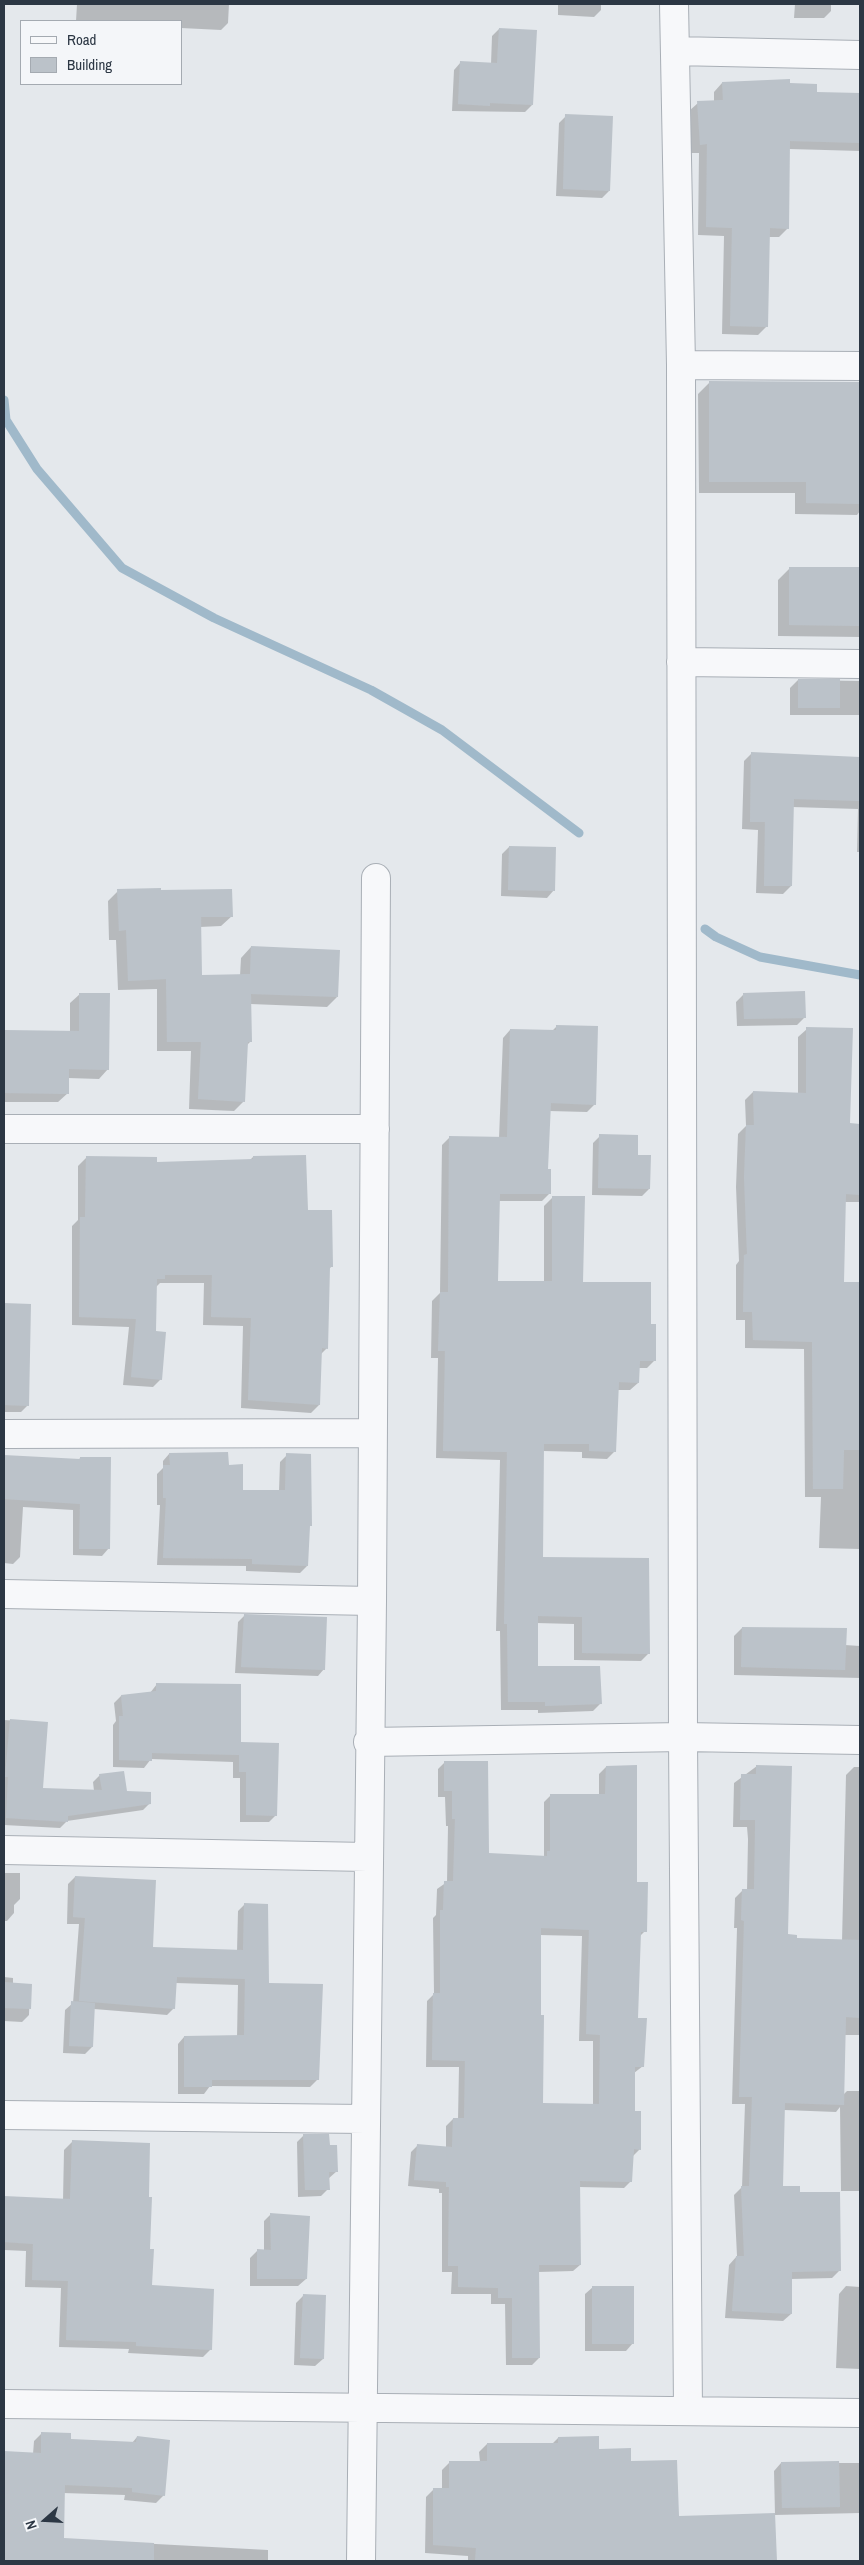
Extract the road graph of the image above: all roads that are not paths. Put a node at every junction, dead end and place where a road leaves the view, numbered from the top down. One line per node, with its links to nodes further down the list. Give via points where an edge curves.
1 (674, 4): 2 (street)
2 (675, 51): 3 (street); 4 (street)
3 (860, 55)
4 (681, 365): 5 (street); 6 (street)
5 (860, 366)
6 (681, 662): 7 (street); 15 (street)
7 (860, 664)
8 (376, 878): 10 (street)
9 (4, 1129): 10 (street)
10 (375, 1129): 11 (street)
11 (373, 1433): 12 (street); 14 (street)
12 (4, 1434)
13 (4, 1594): 14 (street)
14 (372, 1601): 17 (street)
15 (683, 1737): 16 (street); 17 (street); 24 (street)
16 (860, 1740)
17 (368, 1742): 19 (street)
18 (4, 1850): 19 (street)
19 (367, 1857): 21 (street)
20 (4, 2115): 21 (street)
21 (365, 2119): 23 (street)
22 (4, 2404): 23 (street)
23 (362, 2407): 24 (street); 26 (street)
24 (688, 2411): 25 (street)
25 (860, 2413)
26 (361, 2561)

